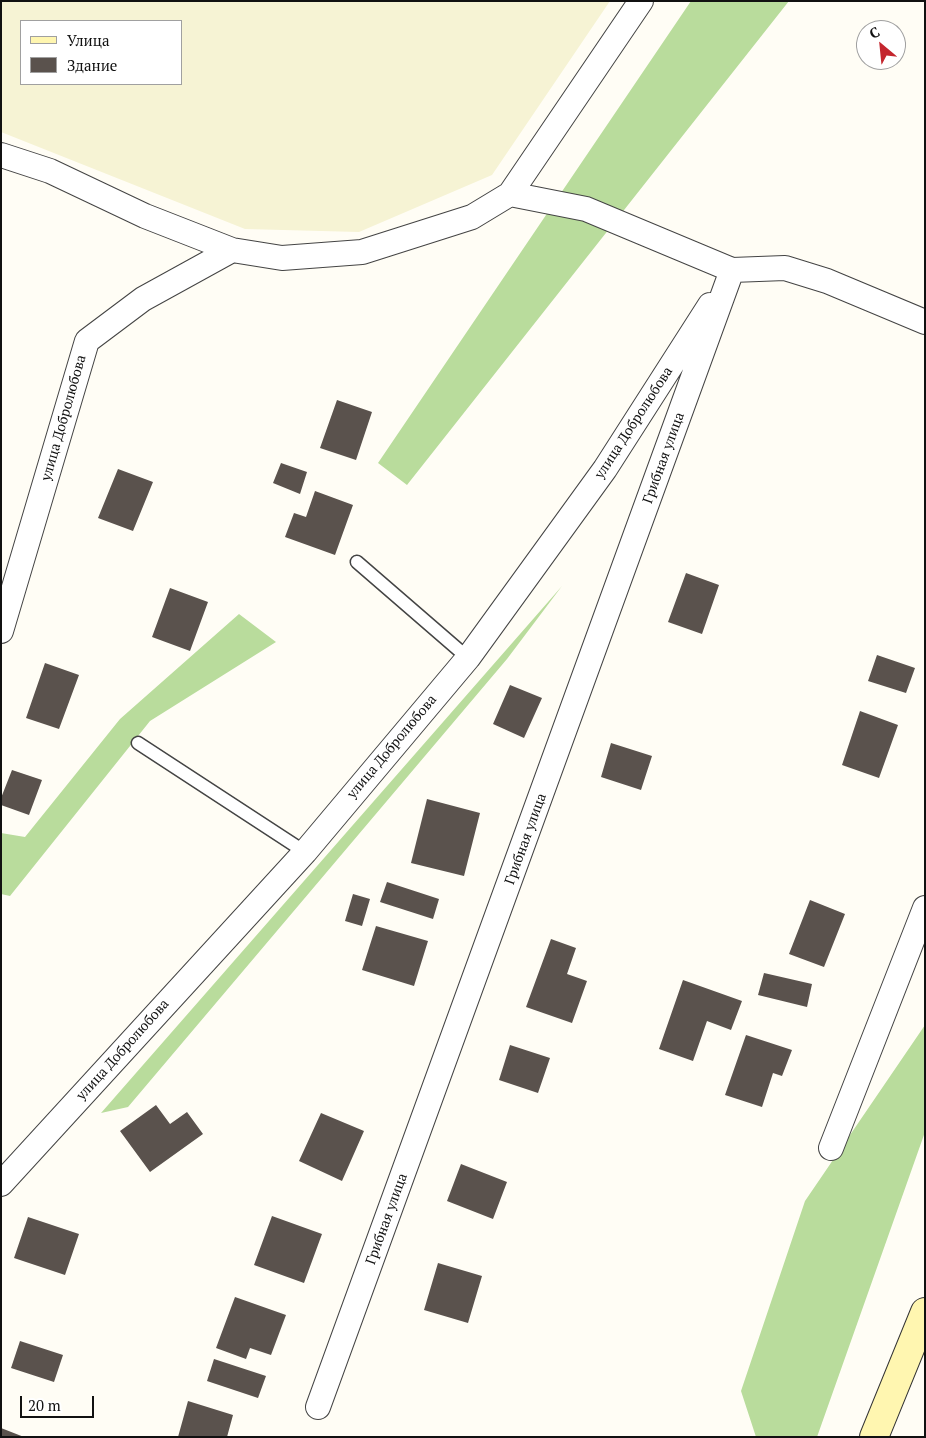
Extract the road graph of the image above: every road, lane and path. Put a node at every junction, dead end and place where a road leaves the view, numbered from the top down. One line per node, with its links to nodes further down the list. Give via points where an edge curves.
1 (641, 1): 3 (street)
2 (1, 156): 4 (street, via 50,171 145,216)
3 (510, 194): 4 (street, via 472,217 362,252 282,258); 5 (street, via 586,209)
4 (232, 250): 8 (street, улица Добролюбова, via 143,299 87,341)
5 (732, 270): 6 (street, via 785,268 827,281); 9 (street, улица Добролюбова, via 605,469); 16 (street, Грибная улица)
6 (925, 322)
7 (357, 562): 9 (lane)
8 (1, 631)
9 (468, 658): 11 (street, улица Добролюбова)
10 (138, 743): 11 (lane)
11 (305, 852): 14 (street, улица Добролюбова)
12 (925, 908): 13 (street)
13 (831, 1148)
14 (1, 1184)
15 (925, 1312): 17 (main road)
16 (318, 1407)
17 (874, 1437)

